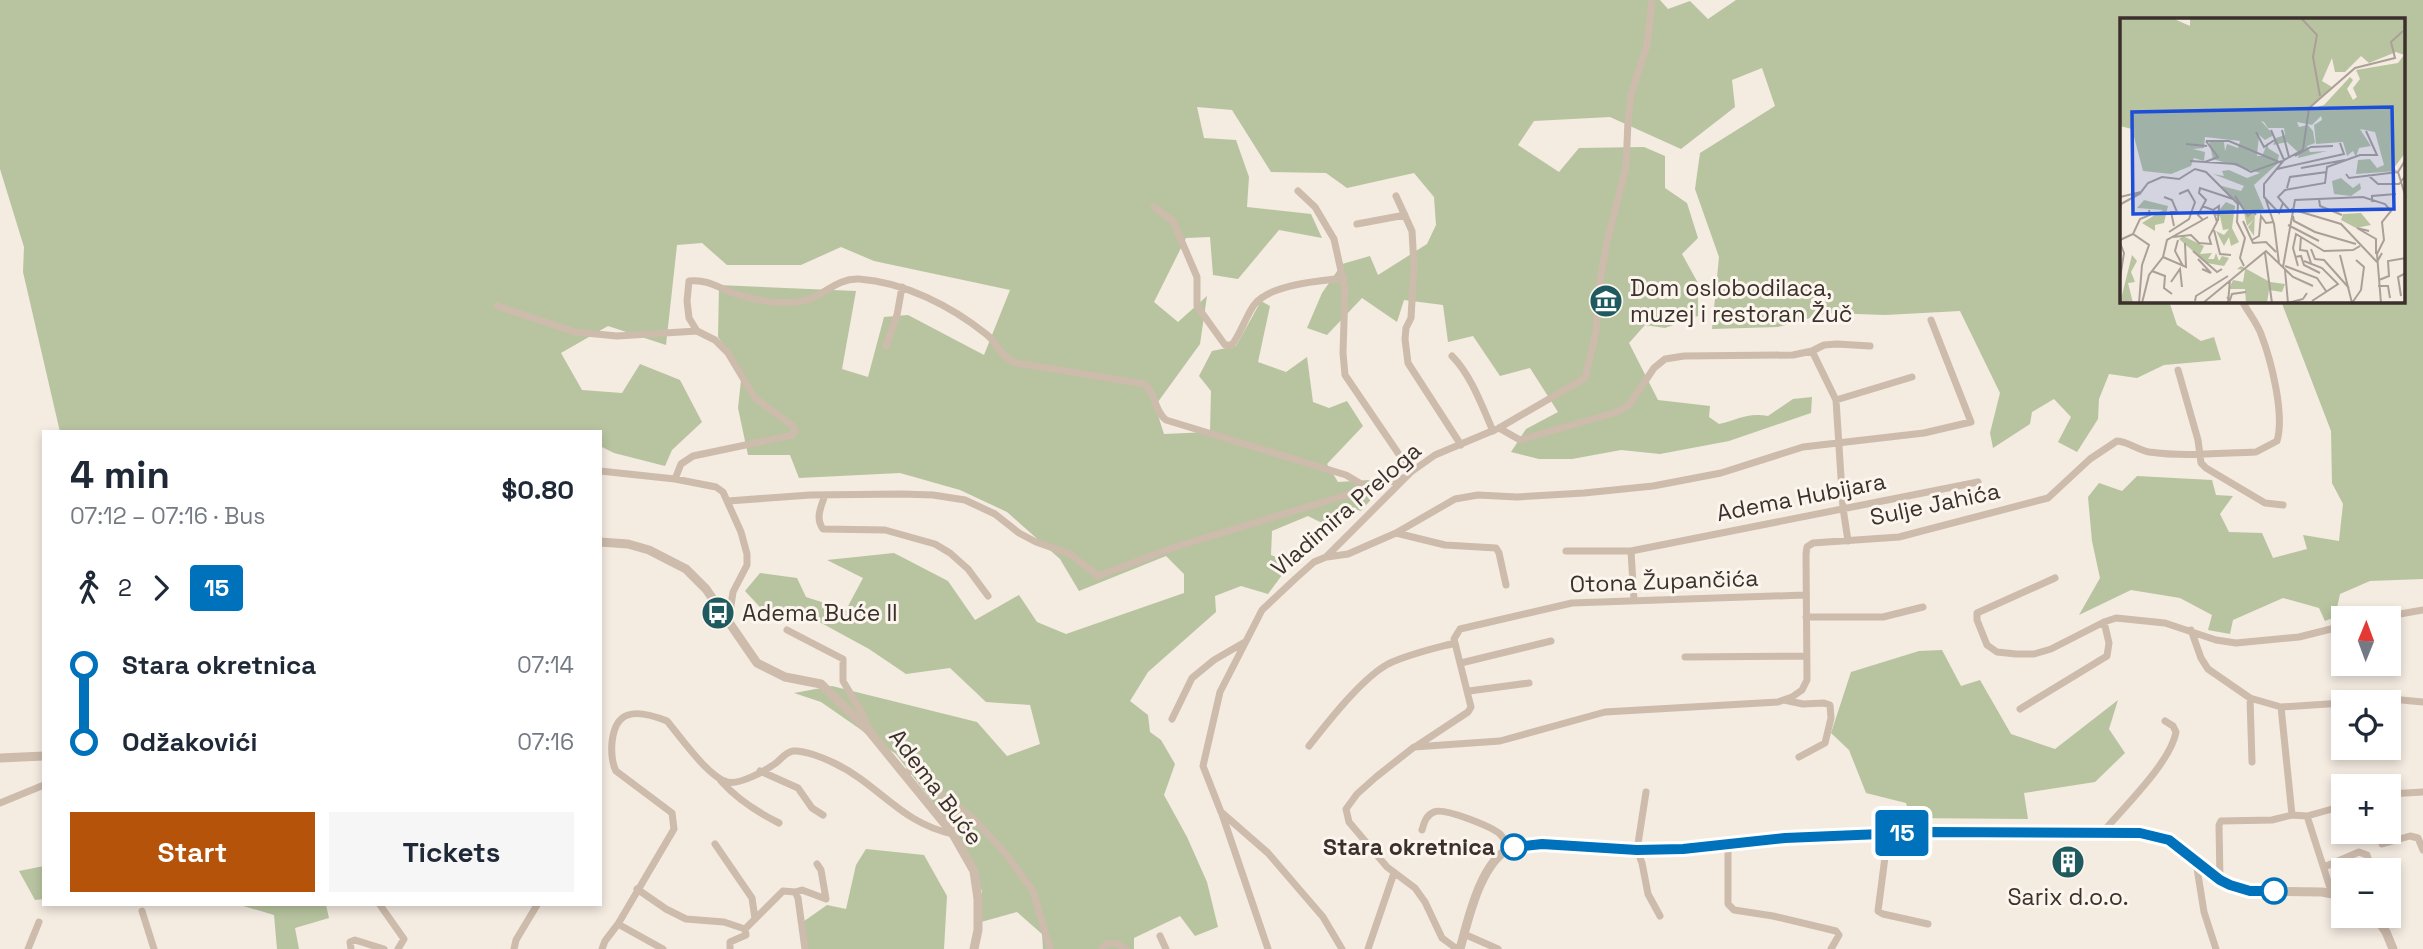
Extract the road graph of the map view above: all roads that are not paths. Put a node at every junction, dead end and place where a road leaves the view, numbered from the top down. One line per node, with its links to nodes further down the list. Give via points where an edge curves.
1 (1652, 0): 20 (street, Vladimira Preloga, via 1647,45 1631,95 1626,167 1607,243 1588,373 1579,383)
2 (1298, 191): 7 (street, via 1315,206 1334,239)
3 (1396, 197): 5 (street)
4 (1154, 207): 7 (street, via 1172,222 1197,276 1197,306 1225,345 1232,345 1262,297)
5 (1405, 215): 6 (street); 22 (street, via 1412,231 1414,265 1405,339 1408,363)
6 (1357, 224)
7 (1344, 278): 25 (street, via 1345,375)
8 (902, 287): 12 (street, via 855,279 806,300 786,303 689,281 689,317); 13 (street); 28 (street, via 964,317 991,338 1005,358 1016,363 1145,384 1159,415 1166,420 1346,475)
9 (2243, 303): 23 (street, Sulje Jahića, via 2261,333 2280,431 2277,440 2256,452)
10 (497, 306): 12 (street, via 575,332 617,337)
11 (1931, 320): 21 (street, via 1971,422)
12 (697, 331): 26 (street, via 728,353 755,398 795,431 694,456 681,464)
13 (886, 346)
14 (1870, 346): 15 (street, via 1824,345)
15 (1812, 351): 19 (street); 20 (street, via 1665,359 1629,405 1616,412 1520,440)
16 (1452, 356): 20 (street)
17 (2178, 370): 23 (street)
18 (1912, 377): 19 (street)
19 (1836, 400): 21 (street)
20 (1496, 430): 22 (street, Vladimira Preloga)
21 (1840, 443): 32 (street); 33 (street, via 1803,447 1721,473 1653,486 1455,499)
22 (1461, 444): 25 (street, Vladimira Preloga)
23 (2200, 453): 31 (street, via 2206,468 2265,503); 34 (street, Sulje Jahića, via 2147,452 2118,441 2090,459 2048,498 1899,537)
24 (602, 471): 26 (street)
25 (1409, 474): 28 (street); 38 (street, Vladimira Preloga)
26 (675, 479): 30 (street, via 716,487)
27 (1978, 482): 32 (street, Adema Hubijara)
28 (1368, 488): 29 (street, via 1175,547 1098,576 1070,554 1036,542 965,500 922,494)
29 (825, 495): 30 (street); 42 (street, via 818,515 823,529 885,530 935,544 968,569)
30 (728, 501): 48 (street, via 747,554 747,565 733,592)
31 (2283, 505)
32 (1843, 509): 34 (street); 37 (street, Adema Hubijara)
33 (1396, 533): 38 (street, via 1348,554); 40 (street, via 1445,545 1496,548)
34 (1848, 541): 41 (street, Sulje Jahića, via 1807,547)
35 (602, 542): 48 (street, Adema Buće, via 649,550 685,569)
36 (1566, 551): 37 (street, Adema Hubijara)
37 (1631, 551): 43 (street)
38 (1326, 557): 54 (street, Vladimira Preloga, via 1314,562 1262,610)
39 (2055, 578): 49 (street, via 1977,613 1986,645 1997,652 2034,654)
40 (1506, 585)
41 (1805, 595): 43 (street, Otona Župančića); 47 (street, Sulje Jahića)
42 (988, 596)
43 (1633, 601): 55 (street, Otona Župančića, via 1562,604 1460,629)
44 (1923, 607): 47 (street, via 1883,617)
45 (2423, 610): 46 (street)
46 (2401, 614)
47 (1805, 617): 56 (street, Sulje Jahića)
48 (729, 620): 70 (street, Adema Buće, via 757,663 785,677 821,684)
49 (2104, 622): 52 (street, via 2116,618 2165,622); 67 (street, via 2107,656)
50 (2331, 629): 52 (street, via 2299,638 2236,643)
51 (787, 630): 70 (street, Adema Buće, via 843,659 843,681)
52 (2191, 630): 61 (street, via 2208,669)
53 (1551, 641): 58 (street)
54 (1246, 642): 68 (street, via 1192,678); 86 (street, Vladimira Preloga, via 1220,692 1203,766)
55 (1455, 643): 58 (street); 71 (street, Otona Župančića, via 1386,665 1342,705)
56 (1806, 656): 57 (street); 62 (street, Sulje Jahića, via 1807,680 1802,690)
57 (1685, 657)
58 (1461, 663): 60 (street)
59 (1529, 683): 60 (street)
60 (1469, 691): 72 (street, via 1468,712)
61 (2250, 698): 66 (street); 76 (street)
62 (1783, 700): 72 (street, via 1605,712 1500,741); 74 (street, via 1830,705 1825,743)
63 (2401, 700): 64 (street)
64 (2423, 702)
65 (2331, 704): 66 (street)
66 (2281, 707): 88 (street)
67 (2020, 709)
68 (1172, 719)
69 (2165, 721): 92 (street, via 2176,732 2172,746)
70 (869, 730): 78 (street, Adema Buće)
71 (1309, 746)
72 (1414, 747): 107 (street, via 1376,776 1346,809 1354,831)
73 (42, 756): 75 (street)
74 (1799, 757)
75 (0, 758)
76 (2252, 762)
77 (760, 771): 79 (street, via 737,782); 87 (street, via 798,788); 93 (street, via 792,751 801,752 834,763 898,810)
78 (903, 773): 93 (street, Adema Buće); 136 (street, via 920,773 972,817 1006,854 1033,891)
79 (719, 778): 90 (street, via 756,811); 109 (street, via 681,742 667,721 628,715 620,721 613,737 612,764 672,813 675,821 671,836)
80 (42, 786): 84 (street)
81 (1646, 792): 99 (street)
82 (2423, 792): 83 (street)
83 (2401, 793)
84 (0, 803)
85 (2331, 809): 89 (street)
86 (1222, 812): 140 (street); 141 (street, Vladimira Preloga, via 1268,853 1323,917)
87 (823, 815)
88 (2292, 815): 89 (street); 108 (street, via 2221,821)
89 (2308, 816): 106 (street)
90 (779, 823)
91 (1422, 830): 98 (street, via 1434,811 1446,810 1494,830)
92 (2102, 833): 94 (street); 103 (street, via 2157,836)
93 (953, 834): 135 (street, Adema Buće, via 974,871 978,930)
94 (1888, 834): 96 (street); 120 (street, via 1878,911)
95 (2401, 839): 100 (street, via 2418,838)
96 (1728, 843): 99 (street); 145 (street, via 1728,904 1734,910 1836,931 1839,935)
97 (715, 844): 117 (street, via 752,898)
98 (1510, 848): 99 (street, via 1542,844); 123 (street, via 1485,873)
99 (1637, 850): 116 (street, via 1648,894)
100 (2423, 850)
101 (2345, 858): 102 (street, via 2359,852)
102 (2368, 858)
103 (2196, 862): 108 (street); 146 (street)
104 (817, 864): 111 (street, via 826,899)
105 (2331, 864): 106 (street)
106 (2324, 867): 110 (street)
107 (1394, 873): 142 (street); 143 (street, via 1415,888 1442,938)
108 (2220, 880): 112 (street, via 2250,891)
109 (637, 890): 119 (street); 122 (street, via 686,919)
110 (2331, 891)
111 (795, 892): 117 (street, via 783,891); 134 (street)
112 (2331, 894)
113 (381, 906): 129 (street, via 404,939)
114 (536, 906): 130 (street)
115 (142, 911): 126 (street)
116 (1660, 916)
117 (755, 919): 122 (street)
118 (39, 922): 125 (street)
119 (618, 923): 131 (street); 132 (street)
120 (1928, 924)
121 (2383, 928): 147 (street)
122 (745, 929): 133 (street, via 746,935 730,942)
123 (1464, 934): 143 (street); 144 (street)
124 (1160, 936): 139 (street)
125 (28, 949)
126 (154, 949)
127 (351, 949): 128 (street, via 350,942 355,940)
128 (384, 949)
129 (398, 949)
130 (514, 949)
131 (603, 949)
132 (663, 949)
133 (730, 949)
134 (805, 949)
135 (974, 949)
136 (1050, 949)
137 (1102, 949): 138 (street, via 1115,943)
138 (1126, 949)
139 (1166, 949)
140 (1268, 949)
141 (1342, 949)
142 (1368, 949)
143 (1458, 949)
144 (1499, 949)
145 (1831, 949)
146 (2216, 949)
147 (2393, 949)

